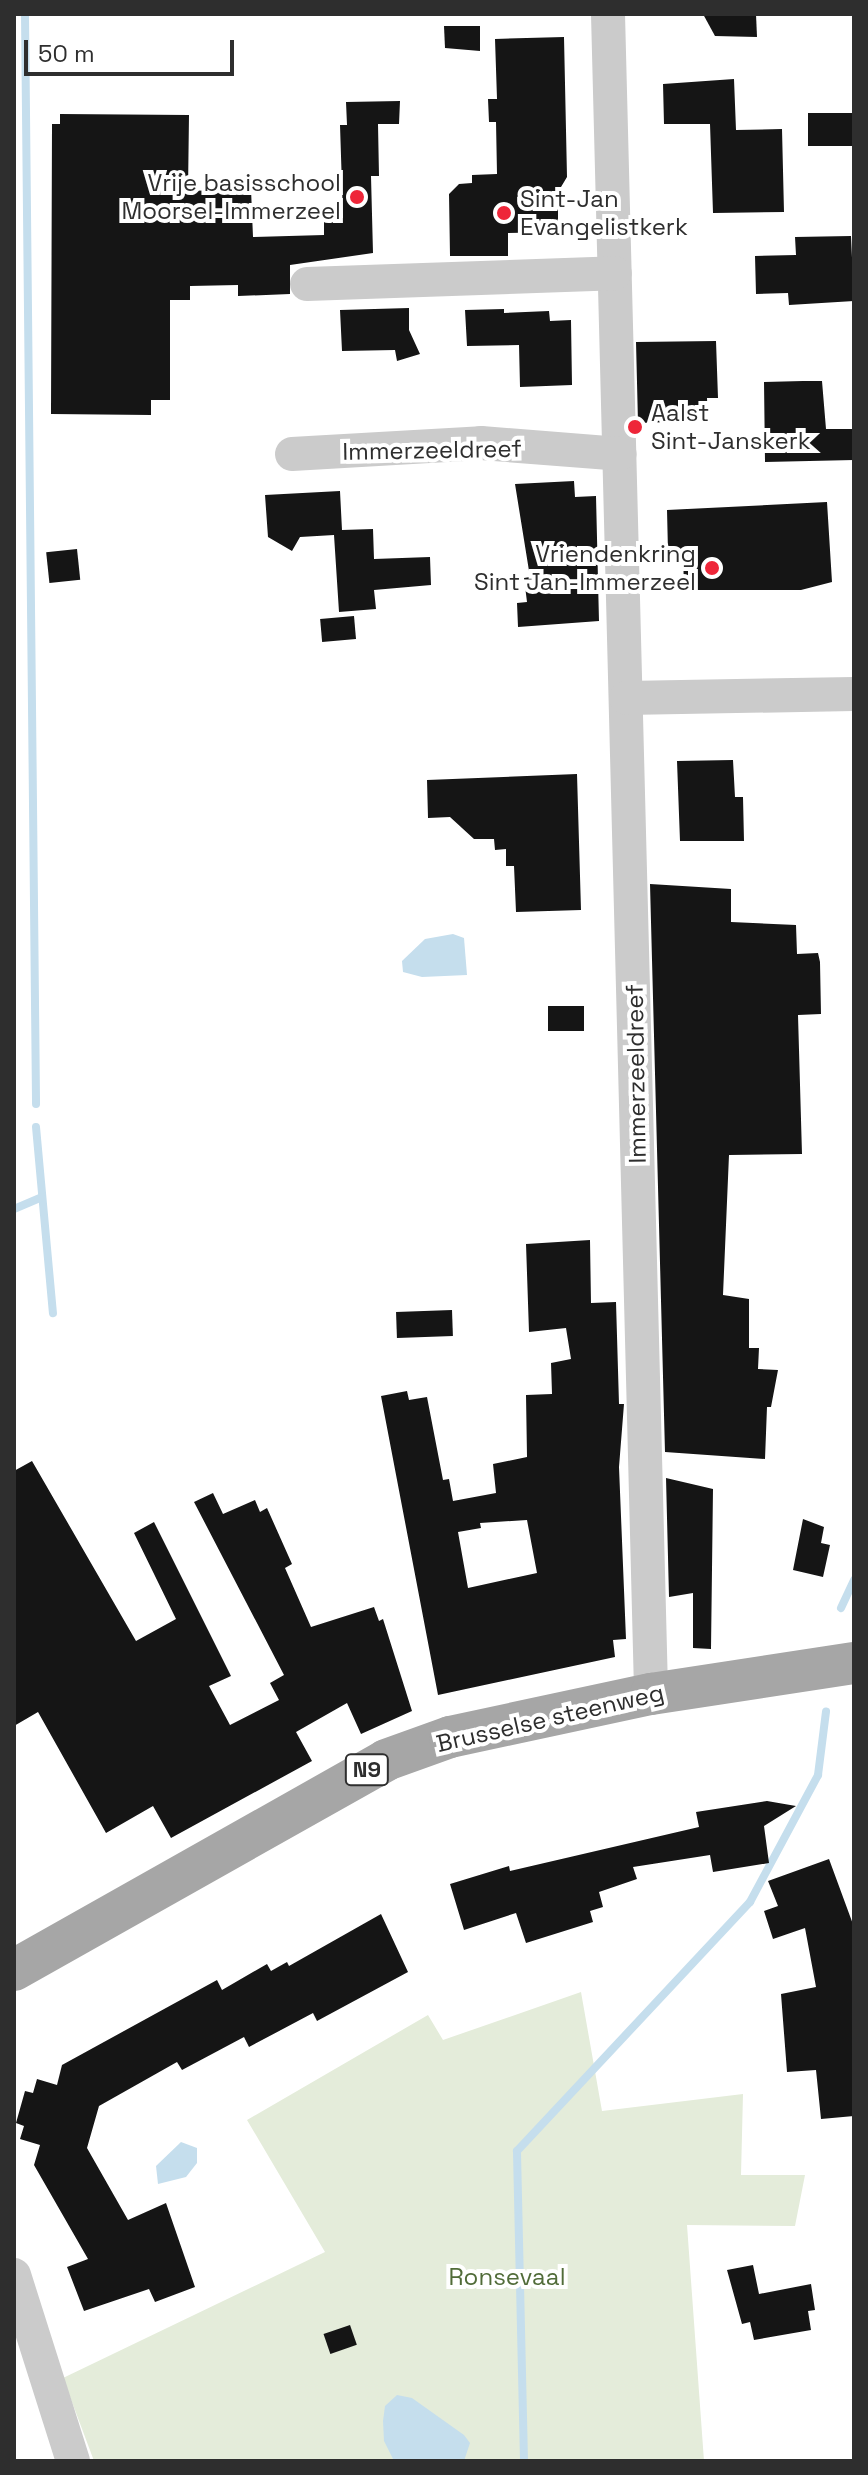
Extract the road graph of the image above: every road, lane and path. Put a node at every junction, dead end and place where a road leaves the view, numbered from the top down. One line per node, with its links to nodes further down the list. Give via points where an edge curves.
1 (608, 14): 2 (street, Immerzeeldreef)
2 (615, 273): 3 (street); 5 (street, Immerzeeldreef)
3 (307, 284)
4 (292, 454): 5 (street, Immerzeeldreef, via 481,443)
5 (620, 454): 7 (street, Immerzeeldreef)
6 (854, 694): 7 (street)
7 (626, 698): 9 (street, Immerzeeldreef)
8 (854, 1663): 9 (main road, Brusselse steenweg / N9)
9 (651, 1694): 10 (main road, Brusselse steenweg / N9, via 450,1737 386,1760)
10 (14, 1970)
11 (14, 2275): 12 (street)
12 (73, 2461)

